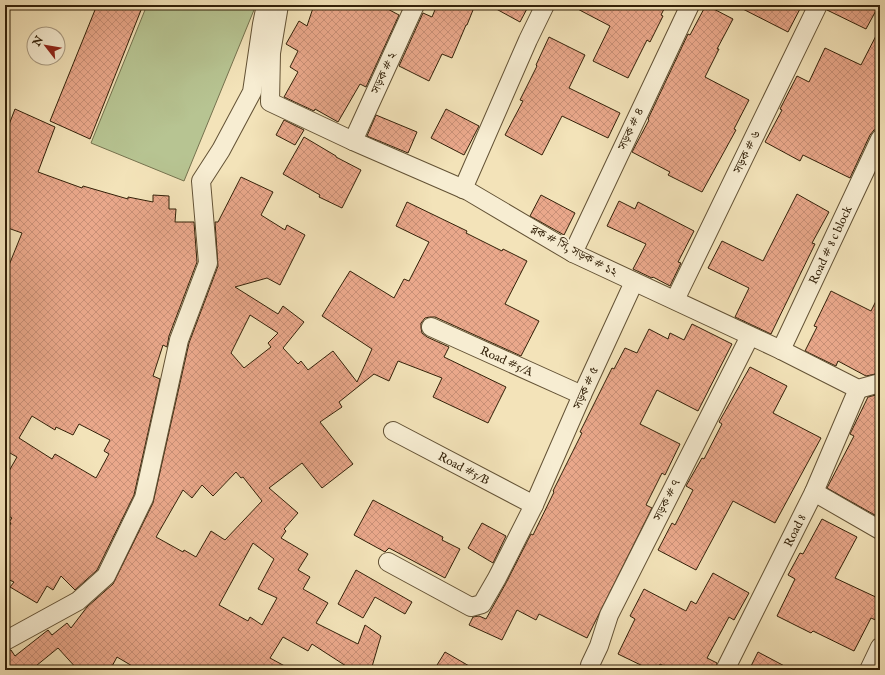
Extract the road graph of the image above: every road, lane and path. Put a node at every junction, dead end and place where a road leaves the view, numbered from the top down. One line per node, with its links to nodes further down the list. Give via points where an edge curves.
1 (266, 5): 24 (street, via 252,92 222,150 201,181 208,263 179,340 144,498 106,576 78,601)
2 (279, 5): 8 (street, ব্লক # সি, সড়ক # ১২, via 271,54 270,102)
3 (415, 5): 8 (street, সড়ক # ২)
4 (545, 5): 9 (street)
5 (690, 5): 10 (street, সড়ক # ৪)
6 (818, 5): 12 (street, সড়ক # ৬)
7 (880, 139): 15 (street, Road # 8 c block)
8 (353, 141): 9 (street, ব্লক # সি, সড়ক # ১২)
9 (463, 189): 10 (street, ব্লক # সি, সড়ক # ১২)
10 (573, 253): 11 (street, ব্লক # সি, সড়ক # ১২)
11 (634, 282): 12 (street, ব্লক # সি, সড়ক # ১২); 18 (street, সড়ক # ৫)
12 (675, 300): 14 (street, ব্লক # সি, সড়ক # ১২)
13 (432, 326): 18 (street, Road #5/A)
14 (750, 336): 15 (street, ব্লক # সি, সড়ক # ১২); 26 (street, সড়ক # ৭, via 609,615)
15 (781, 350): 17 (street, ব্লক # সি, সড়ক # ১২)
16 (880, 383): 17 (street)
17 (858, 389): 20 (street, Road 8)
18 (582, 395): 21 (street, সড়ক # ৫)
19 (393, 431): 21 (street, Road #5/B)
20 (814, 492): 22 (street); 27 (street, Road 8)
21 (536, 499): 23 (street, সড়ক # ৫, via 487,597 477,607 471,608)
22 (880, 530)
23 (388, 562)
24 (5, 641)
25 (880, 647): 28 (street)
26 (590, 665)
27 (725, 670)
28 (869, 670)

